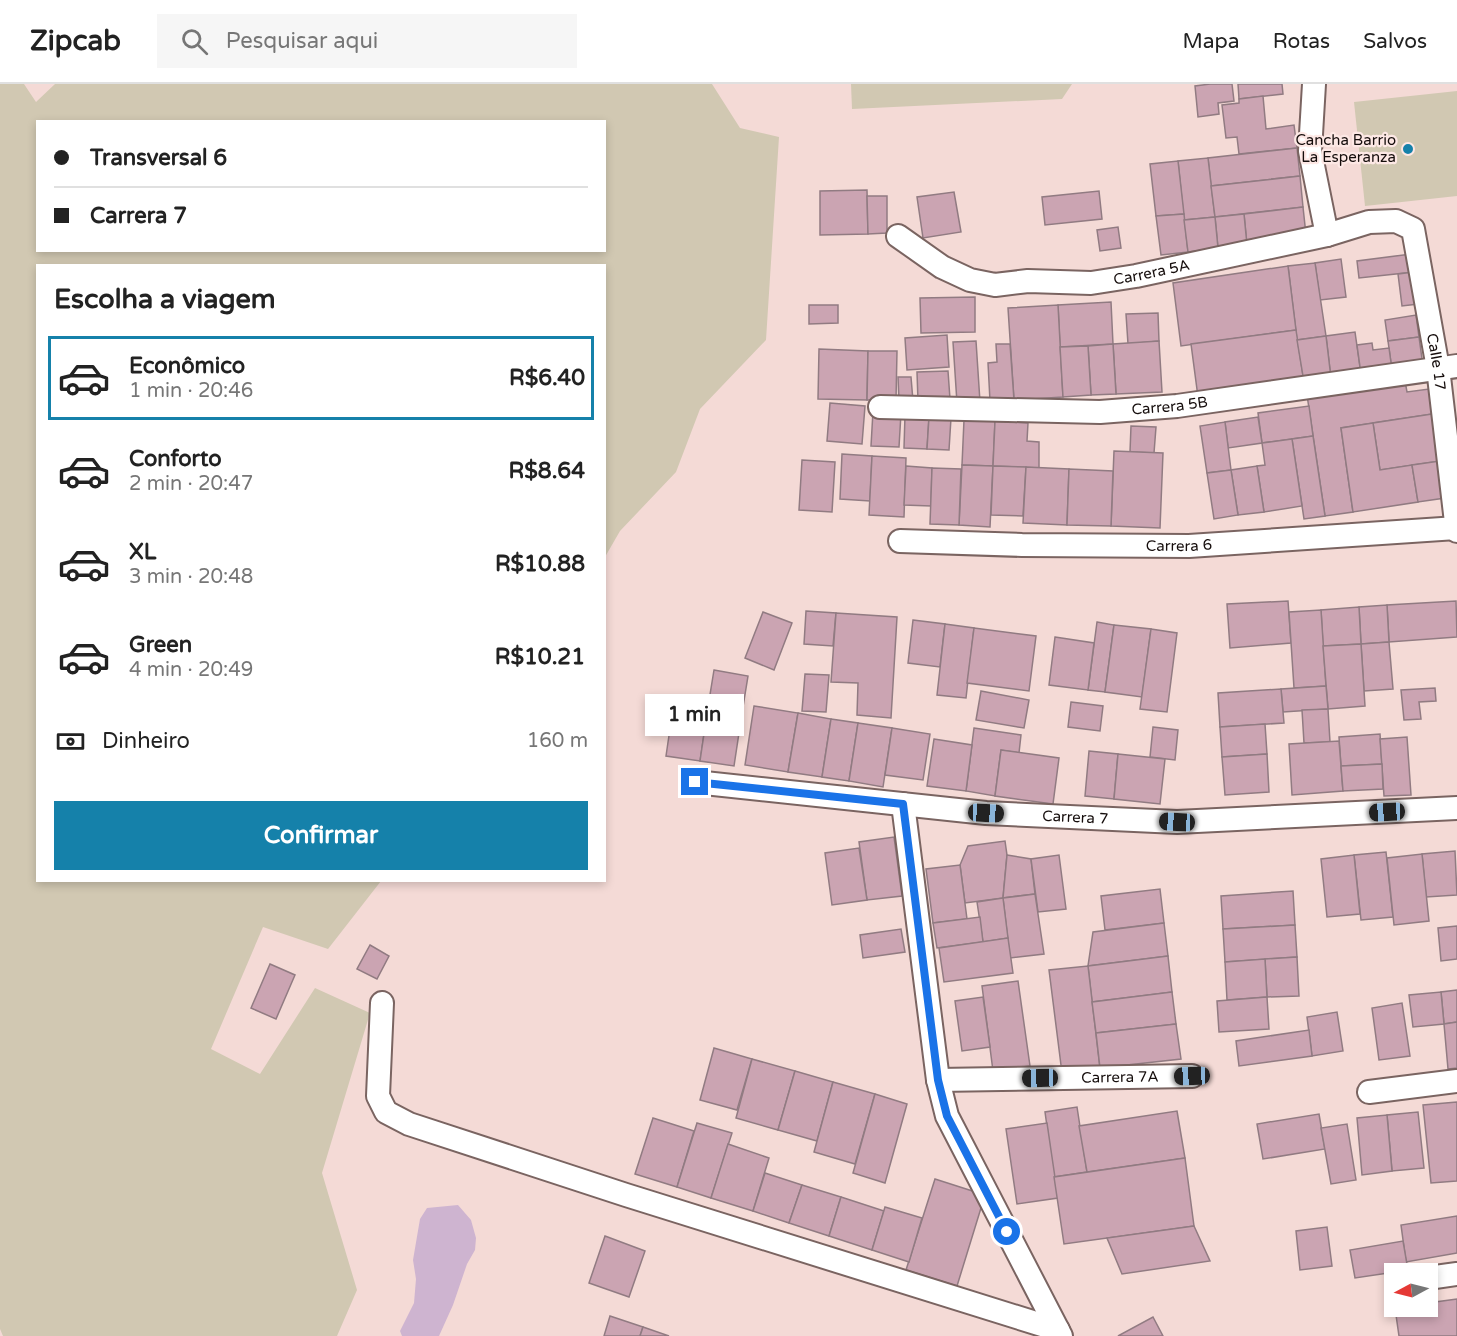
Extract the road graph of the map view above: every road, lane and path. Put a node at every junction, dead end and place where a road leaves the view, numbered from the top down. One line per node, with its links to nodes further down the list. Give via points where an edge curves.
1 (1314, 84): 3 (street, via 1310,151)
2 (1413, 229): 3 (street, Carrera 5A, via 1396,221 1368,222); 5 (street, Calle 17)
3 (1327, 235): 4 (street, Carrera 5A, via 1091,283 1028,281 995,285 970,280 942,267)
4 (898, 236)
5 (1448, 367): 6 (street, Carrera 5B, via 1177,406 1100,412); 7 (street, Calle 17)
6 (880, 407)
7 (1457, 529): 8 (street, Carrera 6, via 1189,546)
8 (900, 541)
9 (695, 782): 10 (street, Carrera 7)
10 (903, 804): 11 (street, Carrera 7, via 986,813 1177,822); 14 (street)
11 (1457, 808)
12 (382, 1003): 19 (street, via 378,1095 386,1112 409,1124)
13 (1192, 1076): 14 (street, Carrera 7A)
14 (938, 1080): 19 (street, via 956,1135)
15 (1457, 1081): 16 (street)
16 (1369, 1092)
17 (1457, 1274): 18 (street)
18 (1438, 1277)
19 (1060, 1333)

